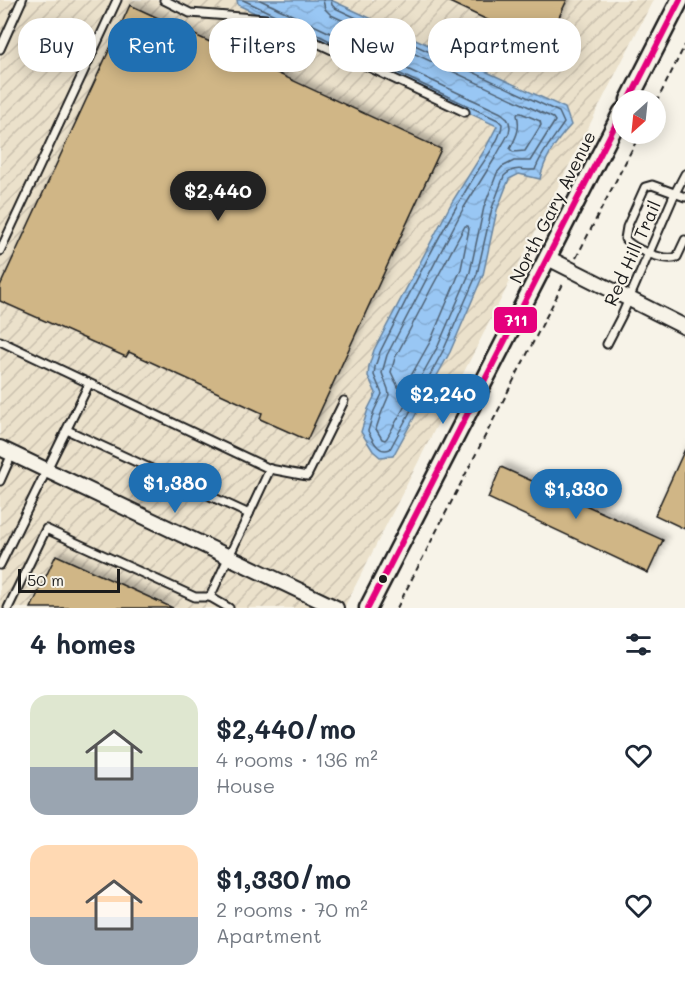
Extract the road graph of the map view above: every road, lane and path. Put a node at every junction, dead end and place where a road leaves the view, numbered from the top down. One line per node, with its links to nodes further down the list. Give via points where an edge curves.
1 (22, 0): 6 (lane)
2 (117, 0): 16 (lane)
3 (164, 0): 9 (lane, via 190,12 266,19)
4 (680, 0): 7 (street)
5 (685, 45): 8 (path)
6 (0, 49)
7 (633, 90)
8 (662, 90)
9 (465, 112)
10 (612, 132): 19 (street, North Gary Avenue)
11 (635, 144): 18 (path)
12 (685, 174): 13 (lane, Red Hill Trail)
13 (675, 193): 14 (lane); 17 (lane, Red Hill Trail); 17 (lane, via 648,185 631,218 625,239)
14 (685, 197)
15 (685, 240): 17 (lane, via 672,259)
16 (0, 251)
17 (649, 253): 21 (lane, Red Hill Trail)
18 (578, 254)
19 (548, 258): 21 (street); 39 (street, North Gary Avenue)
20 (560, 290): 40 (path)
21 (629, 298): 22 (street); 24 (lane, Red Hill Trail)
22 (685, 327)
23 (0, 341): 25 (lane)
24 (607, 344)
25 (89, 384): 27 (lane); 29 (lane)
26 (344, 401): 29 (lane, via 307,476)
27 (67, 430): 30 (lane); 32 (lane)
28 (6, 451): 30 (street); 31 (lane)
29 (270, 469): 32 (lane)
30 (47, 470): 33 (street); 34 (lane)
31 (0, 481)
32 (249, 514): 33 (lane)
33 (229, 557): 35 (lane); 38 (street)
34 (0, 566)
35 (210, 597): 36 (lane, via 195,597 46,529); 37 (lane)
36 (8, 608)
37 (229, 608)
38 (336, 608)
39 (368, 608)
40 (397, 608)

